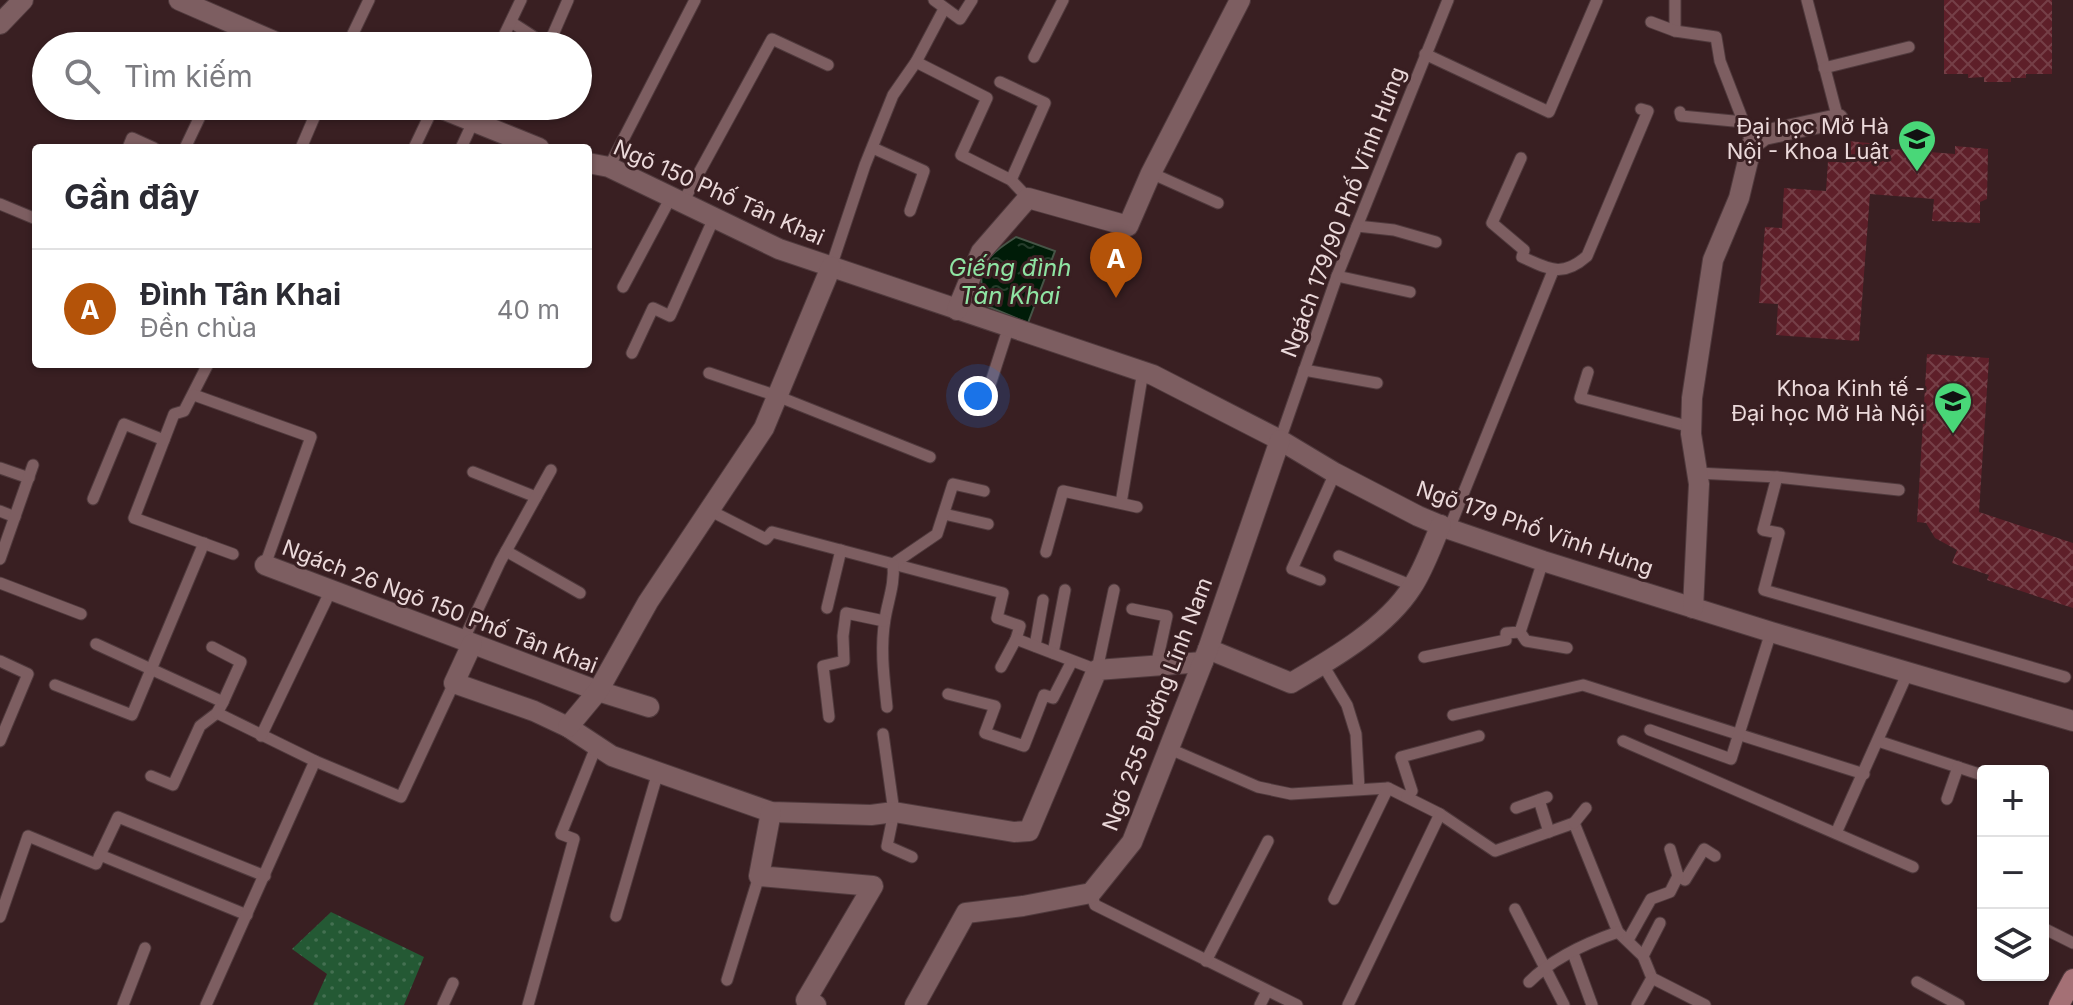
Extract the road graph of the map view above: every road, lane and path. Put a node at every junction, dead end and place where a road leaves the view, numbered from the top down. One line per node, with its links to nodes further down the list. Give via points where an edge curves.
1 (23, 0): 18 (street)
2 (369, 0): 21 (lane)
3 (568, 0): 24 (lane)
4 (695, 0): 52 (lane)
5 (934, 0): 15 (lane)
6 (972, 0): 15 (lane, via 960,19)
7 (1063, 0): 27 (lane)
8 (1240, 0): 53 (street)
9 (1448, 0): 26 (lane, Ngách 179/90 Phố Vĩnh Hưng)
10 (1597, 0): 26 (lane, via 1549,112)
11 (1675, 0): 19 (lane)
12 (1807, 0): 30 (lane)
13 (186, 1): 20 (street)
14 (520, 1): 16 (lane)
15 (944, 9): 28 (lane)
16 (511, 22): 22 (lane); 23 (lane)
17 (1651, 22): 19 (lane)
18 (0, 24)
19 (1675, 31): 40 (lane, via 1716,37)
20 (231, 32)
21 (354, 32)
22 (506, 32)
23 (526, 32)
24 (554, 32)
25 (1909, 47): 30 (lane)
26 (1425, 54): 62 (lane, Ngách 179/90 Phố Vĩnh Hưng)
27 (1034, 57)
28 (916, 62): 49 (lane, via 893,95); 54 (lane, via 987,98 961,155)
29 (828, 65): 56 (lane, via 772,39)
30 (1824, 68): 34 (lane)
31 (1000, 82): 54 (lane, via 1045,103)
32 (1641, 109): 65 (lane, via 1648,111 1587,256 1576,267)
33 (1680, 112): 40 (lane)
34 (1838, 119): 48 (street, via 1764,135)
35 (198, 120): 43 (lane)
36 (313, 120): 44 (lane)
37 (427, 120): 45 (lane)
38 (468, 120): 46 (lane)
39 (480, 120): 47 (street)
40 (1744, 122): 48 (lane)
41 (130, 144): 42 (lane, via 132,138)
42 (145, 144)
43 (187, 144)
44 (303, 144)
45 (416, 144)
46 (462, 144)
47 (531, 144)
48 (1752, 144): 81 (street, via 1739,198 1713,260)
49 (873, 148): 59 (lane, via 924,171); 64 (lane)
50 (1521, 158): 65 (lane, via 1492,223 1524,250 1522,257)
51 (592, 164): 52 (street, Ngõ 150 Phố Tân Khai)
52 (609, 167): 56 (street, Ngõ 150 Phố Tân Khai)
53 (1151, 173): 55 (street, via 1128,226); 57 (lane)
54 (1011, 180): 55 (lane)
55 (1028, 198): 69 (street, via 981,252)
56 (677, 200): 61 (street, Ngõ 150 Phố Tân Khai); 67 (lane)
57 (1218, 203)
58 (0, 204): 60 (lane)
59 (910, 211)
60 (32, 217)
61 (714, 218): 64 (street, Ngõ 150 Phố Tân Khai); 71 (lane, via 670,316 653,308)
62 (1357, 226): 63 (lane); 66 (lane, Ngách 179/90 Phố Vĩnh Hưng)
63 (1436, 242)
64 (831, 267): 69 (street, Ngõ 179 Phố Vĩnh Hưng); 80 (street)
65 (1553, 271): 104 (lane)
66 (1337, 276): 68 (lane); 73 (lane, Ngách 179/90 Phố Vĩnh Hưng)
67 (623, 287)
68 (1410, 292)
69 (957, 310): 70 (street, Ngõ 179 Phố Vĩnh Hưng)
70 (1009, 326): 74 (street, Ngõ 179 Phố Vĩnh Hưng); 78 (lane)
71 (632, 353)
72 (206, 368): 79 (lane)
73 (1304, 370): 77 (lane); 83 (lane, Ngách 179/90 Phố Vĩnh Hưng)
74 (1143, 371): 83 (street, Ngõ 179 Phố Vĩnh Hưng); 97 (lane)
75 (1588, 372): 81 (lane, via 1580,398)
76 (709, 373): 80 (lane)
77 (1377, 383)
78 (989, 388)
79 (194, 395): 82 (lane, via 184,411 174,414); 114 (lane, Ngách 26 Ngõ 150 Phố Tân Khai, via 311,437)
80 (777, 396): 84 (lane); 99 (street, via 764,428)
81 (1691, 427): 90 (street)
82 (164, 440): 96 (lane, via 124,424); 105 (lane, via 134,518)
83 (1280, 440): 89 (street, Ngõ 179 Phố Vĩnh Hưng); 137 (street, Ngõ 255 Đường Lĩnh Nam)
84 (930, 457)
85 (33, 465): 92 (lane)
86 (0, 468): 92 (lane)
87 (551, 470): 95 (lane)
88 (473, 472): 95 (lane)
89 (1335, 473): 104 (street, Ngõ 179 Phố Vĩnh Hưng); 115 (lane, via 1292,569)
90 (1697, 473): 91 (lane); 124 (street)
91 (1777, 477): 93 (lane); 147 (lane, via 1763,530 1779,533 1764,590)
92 (29, 478): 102 (lane)
93 (1899, 490)
94 (984, 491): 101 (lane, via 953,484)
95 (536, 497): 107 (lane)
96 (93, 499)
97 (1121, 503): 98 (lane); 108 (lane, via 1063,491)
98 (1137, 507)
99 (709, 510): 106 (lane, via 766,539 772,532); 150 (street)
100 (0, 511): 102 (lane)
101 (944, 514): 103 (lane); 113 (lane, via 937,534)
102 (15, 517): 110 (lane)
103 (988, 524)
104 (1445, 527): 112 (street, Ngõ 179 Phố Vĩnh Hưng); 117 (street)
105 (204, 543): 109 (lane); 144 (lane)
106 (841, 550): 113 (lane); 123 (lane)
107 (506, 551): 121 (lane); 131 (lane)
108 (1046, 552)
109 (233, 554)
110 (1, 556)
111 (1339, 556): 117 (lane)
112 (1543, 561): 124 (street, Ngõ 179 Phố Vĩnh Hưng); 128 (lane)
113 (893, 564): 127 (lane); 130 (lane, via 1003,593 997,618 1020,626)
114 (265, 565): 118 (street, Ngách 26 Ngõ 150 Phố Tân Khai)
115 (1320, 580)
116 (0, 583): 126 (lane)
117 (1413, 586): 141 (street, via 1391,615)
118 (331, 590): 131 (street, Ngách 26 Ngõ 150 Phố Tân Khai); 162 (lane)
119 (1065, 590): 136 (lane)
120 (1114, 590): 145 (lane)
121 (580, 593)
122 (1043, 600): 133 (lane)
123 (827, 608)
124 (1693, 608): 129 (street, Ngõ 179 Phố Vĩnh Hưng)
125 (1132, 609): 142 (lane, via 1167,616)
126 (81, 614)
127 (884, 621): 154 (lane); 156 (lane, via 846,613 844,661 823,666)
128 (1520, 632): 135 (lane, via 1526,641); 138 (lane, via 1506,633 1506,640)
129 (1771, 632): 146 (street, Ngõ 179 Phố Vĩnh Hưng); 161 (lane)
130 (1016, 639): 133 (lane); 143 (lane)
131 (468, 642): 148 (street); 150 (street, Ngách 26 Ngõ 150 Phố Tân Khai)
132 (96, 644): 144 (lane)
133 (1035, 646): 136 (lane)
134 (212, 647): 152 (lane, via 241,662)
135 (1567, 648)
136 (1053, 653): 140 (lane)
137 (1205, 656): 141 (street, via 1291,683); 142 (street); 168 (street, Ngõ 255 Đường Lĩnh Nam)
138 (1424, 657)
139 (0, 661): 164 (lane, via 28,674)
140 (1072, 661): 145 (lane); 151 (lane, via 1053,698 1044,695 1024,746 985,733 995,706)
141 (1323, 665): 176 (lane, via 1347,705 1356,734)
142 (1156, 666): 145 (street)
143 (1001, 667)
144 (150, 670): 149 (lane, via 132,715); 152 (lane)
145 (1097, 670): 182 (street, via 1029,831)
146 (1908, 672): 157 (street, Ngõ 179 Phố Vĩnh Hưng); 166 (lane)
147 (2065, 677)
148 (454, 683): 158 (street); 169 (lane, via 401,797)
149 (55, 685)
150 (598, 691): 153 (street, Ngách 26 Ngõ 150 Phố Tân Khai); 158 (street)
151 (948, 694)
152 (220, 707): 162 (lane); 174 (lane, via 200,726 173,785)
153 (649, 707)
154 (887, 707)
155 (1453, 715): 161 (lane, via 1583,685)
156 (829, 717)
157 (2073, 721)
158 (568, 727): 167 (street)
159 (1650, 730): 161 (lane, via 1731,759)
160 (883, 734): 182 (lane)
161 (1740, 735): 173 (lane)
162 (261, 736): 169 (lane)
163 (1479, 736): 177 (lane, via 1401,757 1412,791)
164 (0, 741)
165 (1623, 741): 186 (lane)
166 (1878, 741): 170 (lane); 173 (lane)
167 (596, 747): 171 (street); 222 (lane, via 561,834 574,839)
168 (1170, 749): 176 (lane, via 1258,787 1291,794); 196 (street, Ngõ 255 Đường Lĩnh Nam, via 1132,842)
169 (315, 761): 193 (lane)
170 (1958, 767): 172 (lane); 178 (lane)
171 (658, 772): 181 (street); 200 (lane)
172 (1977, 773)
173 (1864, 774): 186 (lane)
174 (151, 776)
175 (1388, 788): 176 (lane); 177 (lane); 197 (lane)
176 (1359, 789)
177 (1407, 797): 183 (lane)
178 (1947, 799)
179 (1516, 808): 185 (lane, via 1543,798)
180 (1586, 808): 184 (lane)
181 (771, 812): 182 (street); 194 (street)
182 (894, 812): 191 (lane, via 887,846)
183 (1440, 814): 185 (lane, via 1495,851); 226 (lane)
184 (1574, 823): 185 (lane); 204 (lane)
185 (1549, 832)
186 (1836, 833): 192 (lane)
187 (1268, 841): 209 (lane)
188 (1670, 849): 195 (lane)
189 (100, 855): 193 (lane, via 118,817); 199 (lane); 201 (lane, via 96,864 28,836)
190 (1715, 856): 195 (lane, via 1704,849 1685,880)
191 (912, 857)
192 (1913, 867)
193 (265, 876): 199 (lane)
194 (759, 876): 213 (lane); 218 (street, via 873,886)
195 (1678, 876): 204 (lane, via 1670,892 1651,899)
196 (1091, 893): 209 (lane, via 1095,905); 223 (street, via 966,913)
197 (1334, 899)
198 (1515, 909): 210 (lane)
199 (247, 915): 220 (lane)
200 (616, 916)
201 (0, 917)
202 (1660, 923): 208 (lane)
203 (2049, 931): 205 (lane)
204 (1623, 936): 207 (lane, via 1591,942); 208 (lane)
205 (2073, 943)
206 (145, 948): 219 (lane)
207 (1573, 953): 210 (lane); 228 (lane)
208 (1643, 956): 211 (lane)
209 (1206, 961): 217 (lane)
210 (1545, 967): 214 (lane); 227 (lane)
211 (1652, 978): 229 (lane); 230 (lane)
212 (2073, 979): 232 (main road)
213 (727, 980)
214 (1529, 982)
215 (1917, 982): 231 (lane)
216 (453, 983): 221 (lane)
217 (1267, 991): 224 (lane); 225 (lane)
218 (809, 1003)
219 (123, 1005)
220 (206, 1005)
221 (443, 1005)
222 (528, 1005)
223 (915, 1005)
224 (1260, 1005)
225 (1297, 1005)
226 (1348, 1005)
227 (1564, 1005)
228 (1592, 1005)
229 (1637, 1005)
230 (1705, 1005)
231 (1959, 1005)
232 (2059, 1005)

